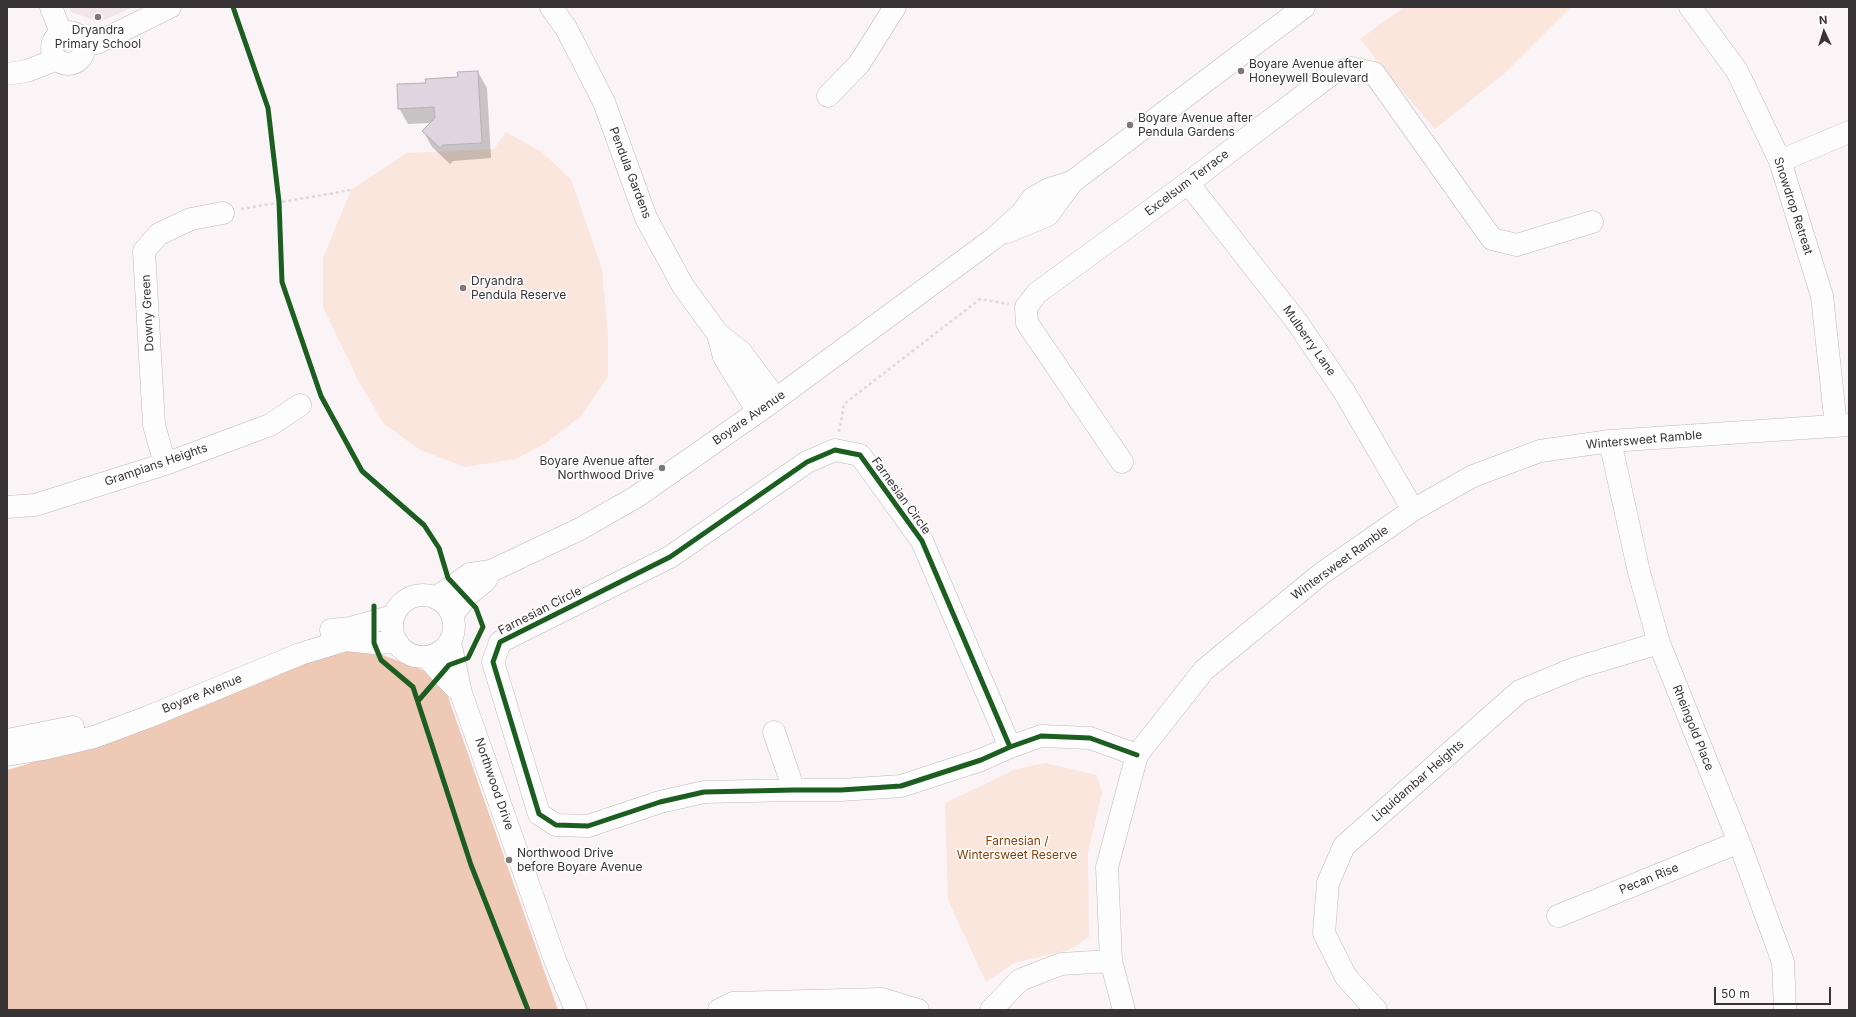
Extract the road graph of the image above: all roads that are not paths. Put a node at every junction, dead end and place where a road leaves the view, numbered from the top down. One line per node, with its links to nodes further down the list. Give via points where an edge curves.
1 (51, 7): 7 (street)
2 (170, 7): 8 (street, via 97,43)
3 (551, 7): 17 (street, Pendula Gardens, via 566,28 604,102 646,218 683,286)
4 (895, 7): 11 (street, via 859,64)
5 (1304, 7): 18 (street, Boyare Avenue, via 1072,182 1048,215 993,239)
6 (1690, 7): 13 (street, Snowdrop Retreat, via 1737,72)
7 (61, 33): 8 (street, via 74,32 80,36); 9 (street, via 56,38 52,50)
8 (84, 45): 9 (street, via 82,56 74,63)
9 (57, 59): 10 (street, via 28,70)
10 (7, 74)
11 (828, 96)
12 (1849, 132): 13 (street)
13 (1780, 161): 21 (street, Snowdrop Retreat, via 1822,296)
14 (1188, 183): 16 (street, Excelsum Terrace, via 1333,73 1351,68 1374,73 1492,239 1517,246); 23 (street, Excelsum Terrace, via 1037,293 1026,308 1027,322); 26 (street, Mulberry Lane, via 1297,322 1345,393)
15 (223, 213): 24 (street, Downy Green, via 191,219 159,234 144,251 154,425)
16 (1592, 222)
17 (718, 334): 18 (street, Pendula Gardens, via 741,352); 20 (street, Pendula Gardens, via 724,357)
18 (776, 399): 20 (street, Boyare Avenue)
19 (300, 406): 24 (street, Grampians Heights, via 270,425)
20 (758, 412): 27 (street, Boyare Avenue, via 636,497 580,528)
21 (1843, 426): 22 (street, Wintersweet Ramble)
22 (1610, 441): 26 (street, Wintersweet Ramble, via 1540,451 1473,476); 33 (street, Rheingold Place, via 1639,572)
23 (1122, 462)
24 (165, 464): 25 (street, Grampians Heights, via 35,505)
25 (7, 507)
26 (1413, 510): 39 (street, Wintersweet Ramble, via 1321,574 1204,670)
27 (491, 571): 28 (street, Boyare Avenue, via 470,574); 29 (street, Boyare Avenue, via 485,581)
28 (436, 597): 29 (street, via 446,604); 30 (street, via 421,594 413,596 400,605)
29 (453, 614): 32 (street, via 455,624)
30 (393, 616): 31 (street, via 392,628); 37 (street, Boyare Avenue, via 350,628 327,630 283,645 103,719)
31 (397, 642): 34 (street, via 410,654); 40 (street, Boyare Avenue, via 346,640 300,654 94,737)
32 (450, 642): 34 (street, via 440,652); 35 (street, Northwood Drive)
33 (1659, 643): 42 (street, Rheingold Place); 50 (street, Liquidambar Heights, via 1576,668 1520,691 1344,846 1328,883 1324,933 1346,977)
34 (427, 657): 35 (street, Northwood Drive)
35 (462, 693): 45 (street, Northwood Drive, via 554,960)
36 (774, 732): 41 (street)
37 (7, 740)
38 (1010, 746): 39 (street, Farnesian Circle, via 1041,736 1090,738); 41 (street, Farnesian Circle, via 981,760 901,786); 41 (street, Farnesian Circle, via 922,541 860,456 835,450 807,462 670,557 500,642 493,662 539,814 556,825 588,826 660,802 704,792)
39 (1137, 755): 44 (street, Wintersweet Ramble, via 1107,867)
40 (7, 756)
41 (794, 790)
42 (1739, 842): 43 (street, Pecan Rise); 51 (street, Rheingold Place, via 1783,962)
43 (1558, 916)
44 (1111, 961): 48 (street, via 1061,964 1020,980); 49 (street, Wintersweet Ramble)
45 (576, 1010)
46 (719, 1010): 47 (street, via 733,1003 882,999)
47 (918, 1010)
48 (991, 1010)
49 (1124, 1010)
50 (1376, 1010)
51 (1785, 1010)

